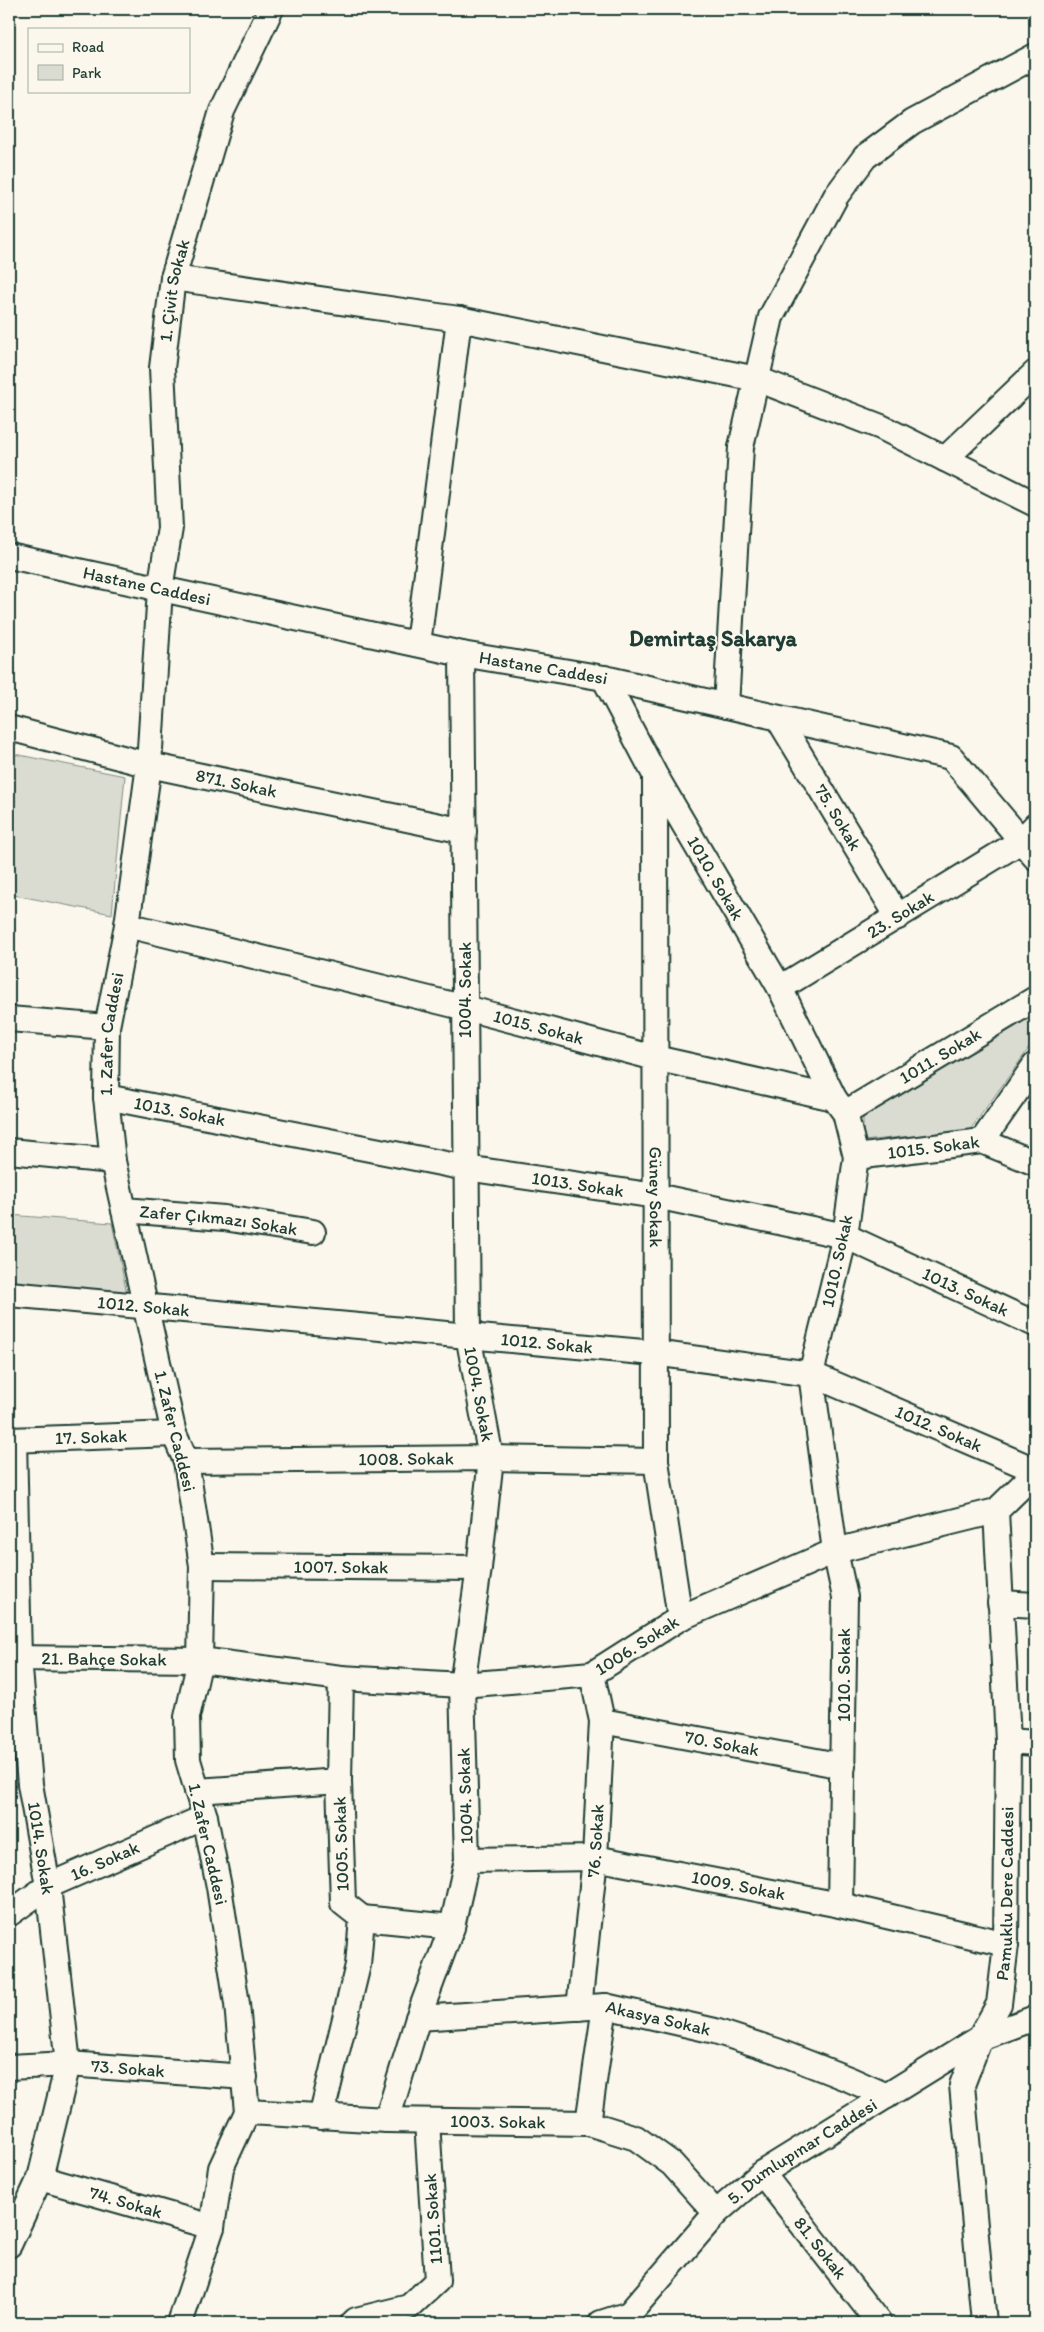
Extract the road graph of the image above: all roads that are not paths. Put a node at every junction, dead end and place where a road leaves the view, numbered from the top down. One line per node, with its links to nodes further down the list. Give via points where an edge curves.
1 (271, 9): 3 (street, 1. Çivit Sokak, via 222,111)
2 (1034, 59): 6 (street, via 912,122 864,157 836,196 771,317)
3 (173, 278): 4 (street); 10 (street, 1. Çivit Sokak, via 162,368 170,528)
4 (459, 319): 6 (street); 11 (street)
5 (1035, 373): 7 (street)
6 (756, 379): 7 (street, via 881,427); 14 (street, via 740,447)
7 (945, 459): 8 (street)
8 (1035, 504)
9 (9, 556): 10 (street, Hastane Caddesi)
10 (160, 589): 11 (street, Hastane Caddesi); 17 (street, 1. Zafer Caddesi)
11 (418, 644): 12 (street, Hastane Caddesi)
12 (462, 654): 13 (street, Hastane Caddesi); 19 (street, 1004. Sokak)
13 (604, 678): 14 (street, Hastane Caddesi); 18 (street, 1010. Sokak)
14 (726, 706): 15 (street, Hastane Caddesi)
15 (778, 718): 20 (street, Hastane Caddesi, via 951,757); 21 (street, 75. Sokak)
16 (9, 728): 17 (street, 871. Sokak)
17 (149, 765): 19 (street, 871. Sokak); 22 (street, 1. Zafer Caddesi)
18 (655, 775): 23 (street, 1010. Sokak); 28 (street, Güney Sokak)
19 (464, 831): 25 (street, 1004. Sokak)
20 (1031, 841): 21 (street, 23. Sokak)
21 (898, 917): 23 (street, 23. Sokak)
22 (127, 925): 25 (street, 1015. Sokak); 27 (street, 1. Zafer Caddesi)
23 (780, 988): 31 (street, 1010. Sokak)
24 (1035, 999): 31 (street, 1011. Sokak)
25 (466, 1008): 28 (street, 1015. Sokak); 37 (street, 1004. Sokak)
26 (9, 1019): 27 (street)
27 (107, 1027): 30 (street, 1. Zafer Caddesi)
28 (655, 1058): 31 (street, 1015. Sokak); 38 (street, Güney Sokak)
29 (1035, 1065): 32 (street)
30 (106, 1097): 35 (street, 1. Zafer Caddesi); 37 (street, 1013. Sokak)
31 (840, 1105): 34 (street, 1010. Sokak)
32 (982, 1141): 34 (street, 1015. Sokak); 36 (street, 1015. Sokak)
33 (9, 1151): 35 (street)
34 (856, 1157): 41 (street, 1010. Sokak)
35 (112, 1161): 39 (street, 1. Zafer Caddesi)
36 (1035, 1163)
37 (466, 1168): 38 (street, 1013. Sokak); 45 (street, 1004. Sokak)
38 (656, 1196): 41 (street, 1013. Sokak); 46 (street, Güney Sokak)
39 (124, 1210): 40 (street, Zafer Çıkmazı Sokak, via 224,1218); 43 (street, 1. Zafer Caddesi)
40 (314, 1232)
41 (845, 1236): 44 (street, 1013. Sokak); 47 (street, 1010. Sokak)
42 (9, 1294): 43 (street, 1012. Sokak)
43 (145, 1307): 45 (street, 1012. Sokak); 48 (street, 1. Zafer Caddesi)
44 (1035, 1324)
45 (468, 1335): 46 (street, 1012. Sokak); 50 (street, 1004. Sokak)
46 (654, 1354): 47 (street, 1012. Sokak); 52 (street, Güney Sokak)
47 (811, 1374): 53 (street, 1012. Sokak); 55 (street, 1010. Sokak)
48 (174, 1434): 49 (street, 17. Sokak); 51 (street, 1. Zafer Caddesi)
49 (11, 1440): 61 (street, 1014. Sokak)
50 (491, 1458): 51 (street, 1008. Sokak); 52 (street, 1008. Sokak); 57 (street, 1004. Sokak)
51 (186, 1461): 56 (street, 1. Zafer Caddesi)
52 (656, 1461): 60 (street, Güney Sokak)
53 (1035, 1472): 54 (street)
54 (996, 1511): 55 (street, 1006. Sokak); 58 (street, Pamuklu Dere Caddesi)
55 (835, 1551): 60 (street, 1006. Sokak); 69 (street, 1010. Sokak, via 844,1597)
56 (202, 1566): 57 (street, 1007. Sokak); 62 (street, 1. Zafer Caddesi)
57 (479, 1568): 65 (street, 1004. Sokak)
58 (1000, 1603): 59 (street); 67 (street, Pamuklu Dere Caddesi)
59 (1035, 1605)
60 (680, 1618): 63 (street, 1006. Sokak)
61 (14, 1658): 62 (street, 21. Bahçe Sokak); 71 (street, 1014. Sokak)
62 (200, 1660): 64 (street, 1006. Sokak); 72 (street, 1. Zafer Caddesi, via 187,1718 188,1760)
63 (592, 1674): 65 (street, 1006. Sokak); 66 (street, 76. Sokak)
64 (341, 1678): 65 (street, 1006. Sokak); 70 (street, 1005. Sokak)
65 (462, 1685): 75 (street, 1004. Sokak)
66 (602, 1720): 69 (street, 70. Sokak); 74 (street, 76. Sokak)
67 (1008, 1741): 68 (street); 81 (street, Pamuklu Dere Caddesi)
68 (1035, 1743)
69 (843, 1766): 77 (street, 1010. Sokak)
70 (338, 1781): 72 (street); 79 (street, 1005. Sokak, via 343,1903)
71 (19, 1784): 76 (street, 1014. Sokak)
72 (198, 1791): 73 (street, 1. Zafer Caddesi)
73 (205, 1817): 76 (street, 16. Sokak); 89 (street, 1. Zafer Caddesi, via 237,2004)
74 (595, 1858): 75 (street, 1009. Sokak); 77 (street, 1009. Sokak); 83 (street, 76. Sokak)
75 (467, 1860): 80 (street, 1004. Sokak)
76 (48, 1886): 78 (street, 16. Sokak); 87 (street, 1014. Sokak)
77 (840, 1905): 81 (street, 1009. Sokak)
78 (9, 1914)
79 (362, 1918): 80 (street); 92 (street, via 358,1965)
80 (452, 1927): 84 (street, 1004. Sokak)
81 (1006, 1944): 86 (street, Pamuklu Dere Caddesi, via 999,2004)
82 (605, 2006): 83 (street, Akasya Sokak); 90 (street, Akasya Sokak, via 715,2031 786,2055); 95 (street)
83 (579, 2008): 84 (street, Akasya Sokak)
84 (418, 2018): 93 (street, 1004. Sokak)
85 (1035, 2018): 86 (street, 5. Dumlupınar Caddesi)
86 (980, 2038): 90 (street, 5. Dumlupınar Caddesi); 106 (street, Pamuklu Dere Caddesi, via 962,2085)
87 (68, 2064): 88 (street, 73. Sokak); 89 (street, 73. Sokak); 97 (street, 1014. Sokak)
88 (9, 2067)
89 (245, 2077): 91 (street, 1. Zafer Caddesi)
90 (887, 2096): 96 (street, 5. Dumlupınar Caddesi)
91 (247, 2112): 92 (street, 1003. Sokak); 99 (street, 1. Zafer Caddesi, via 221,2168)
92 (320, 2117): 93 (street, 1003. Sokak)
93 (387, 2120): 94 (street, 1003. Sokak)
94 (427, 2121): 95 (street, 1003. Sokak); 103 (street, 1101. Sokak, via 436,2281 409,2307)
95 (588, 2123): 98 (street, 1003. Sokak, via 636,2138 672,2164)
96 (762, 2173): 98 (street, 5. Dumlupınar Caddesi); 105 (street, 81. Sokak)
97 (40, 2178): 99 (street, 74. Sokak); 100 (street, 1014. Sokak)
98 (716, 2213): 101 (street, 5. Dumlupınar Caddesi)
99 (212, 2227): 102 (street, 1. Zafer Caddesi)
100 (9, 2245)
101 (634, 2319): 104 (street, 5. Dumlupınar Caddesi)
102 (180, 2323)
103 (353, 2323)
104 (601, 2323)
105 (879, 2323)
106 (984, 2323)

